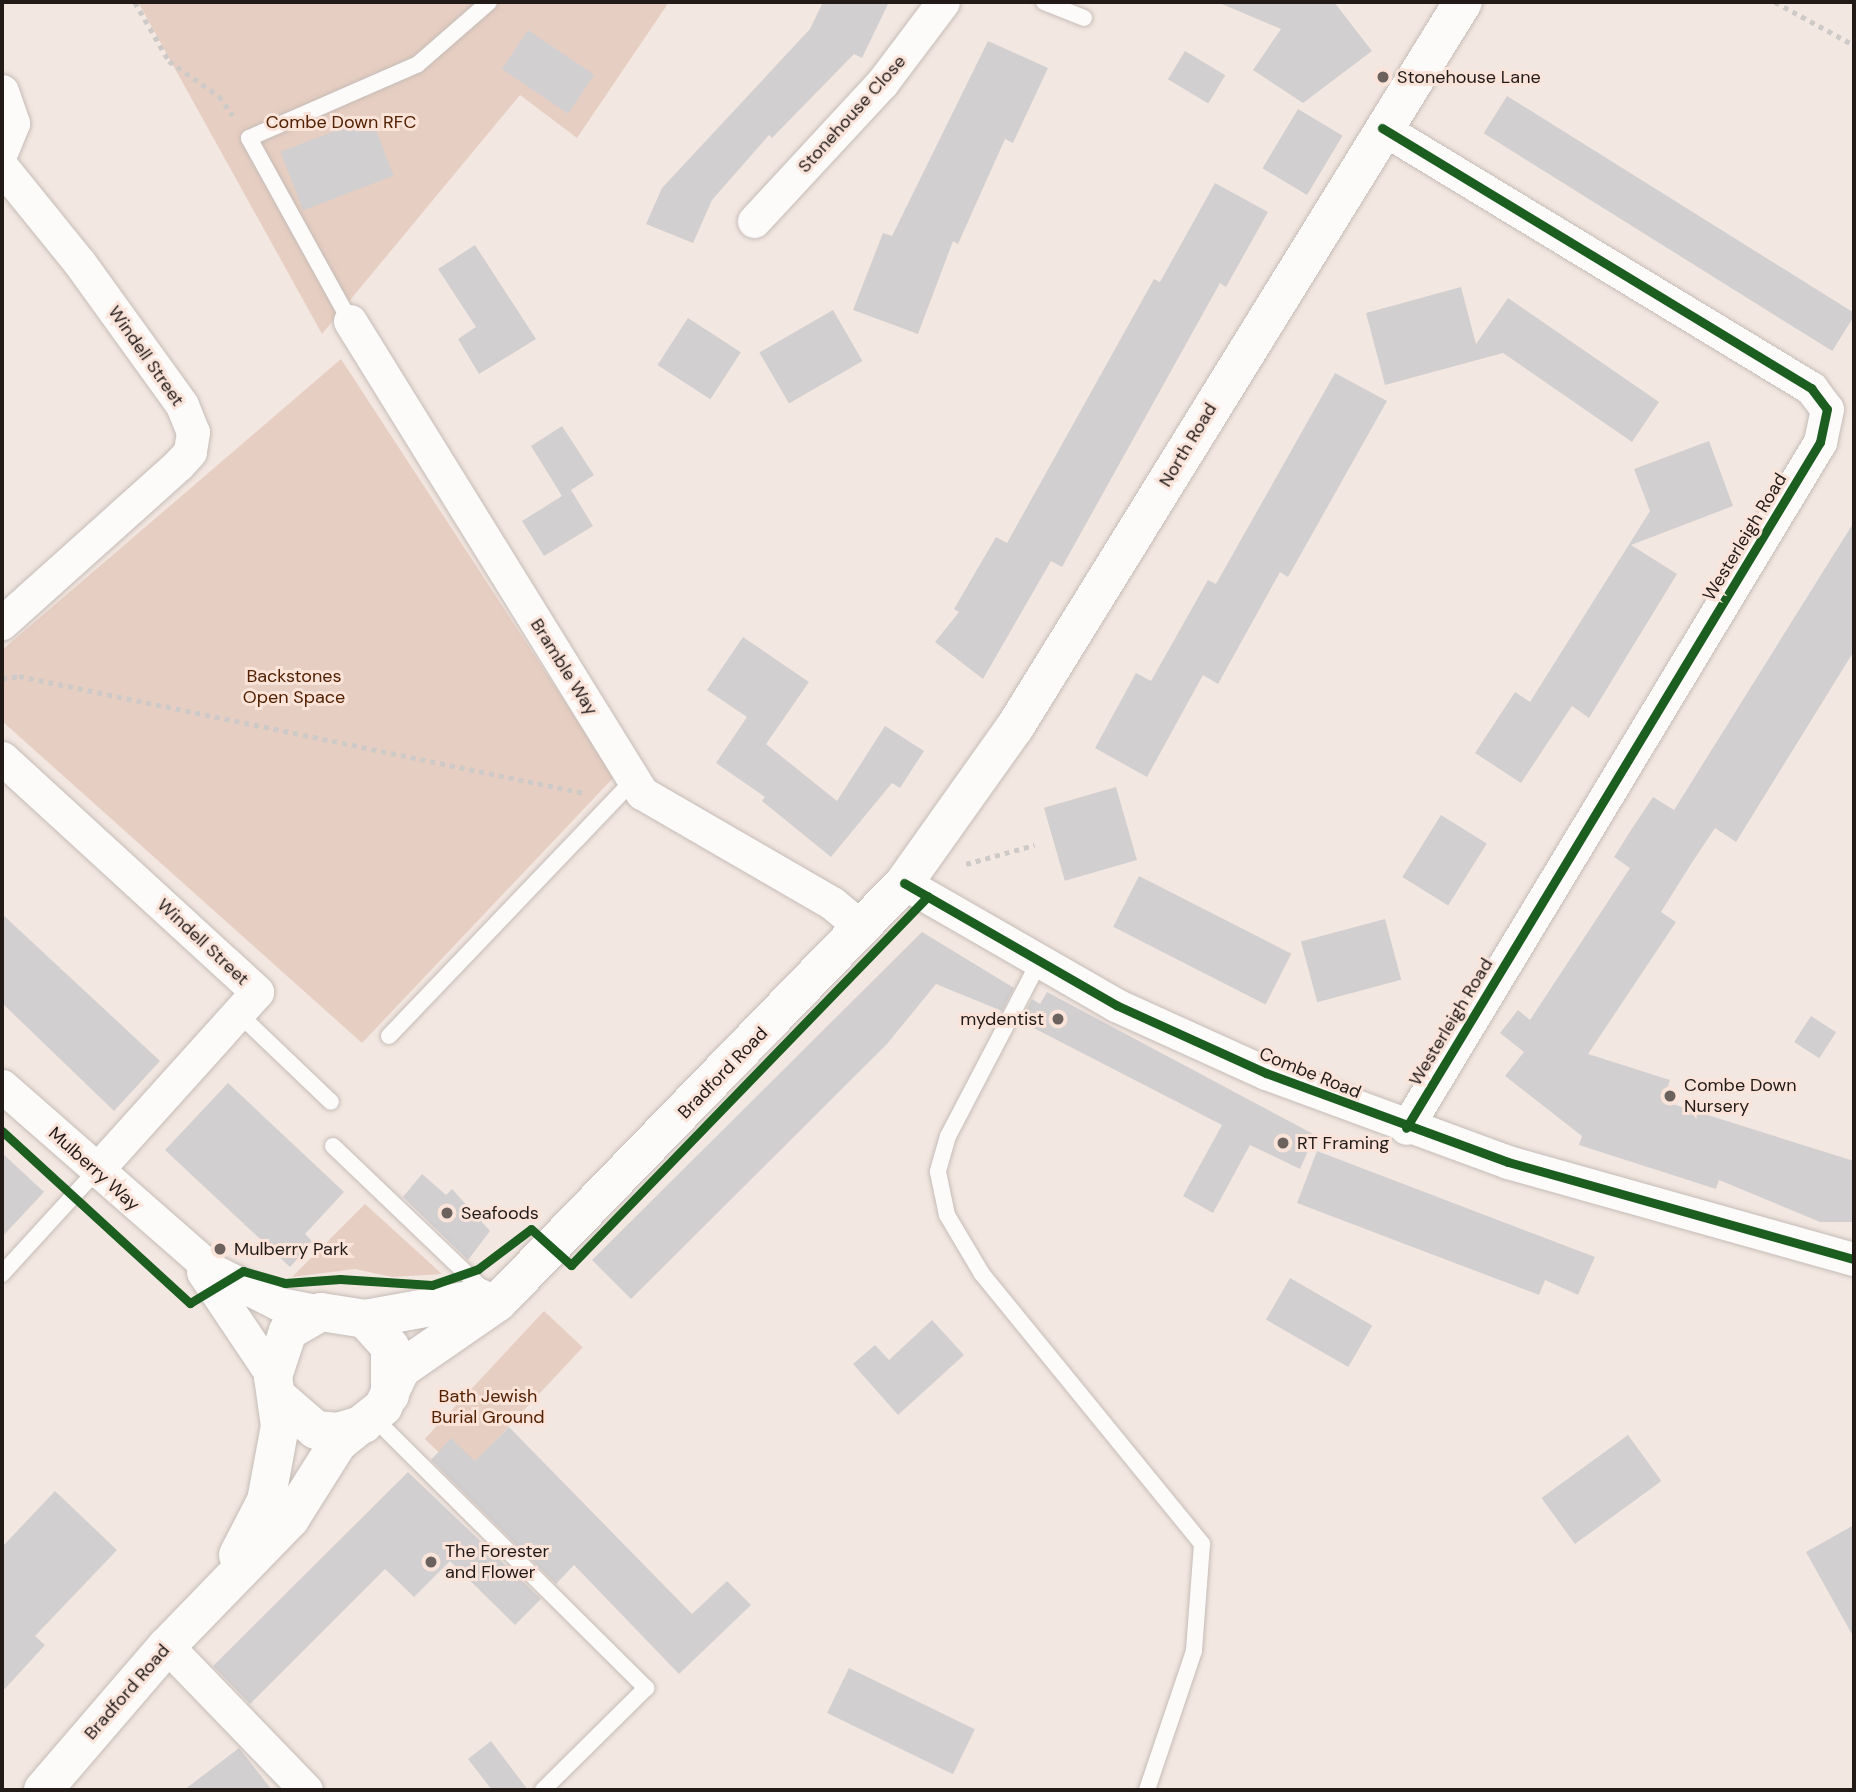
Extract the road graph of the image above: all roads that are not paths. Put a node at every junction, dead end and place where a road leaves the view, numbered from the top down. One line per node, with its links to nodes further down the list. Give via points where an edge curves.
1 (489, 2): 11 (lane, via 418,64 249,138)
2 (943, 2): 10 (street, Stonehouse Close, via 882,83)
3 (1044, 2): 5 (lane)
4 (1463, 2): 7 (main road, North Road)
5 (1084, 18)
6 (2, 91): 8 (street, via 13,123)
7 (1382, 128): 15 (main road, North Road); 22 (street, Westerleigh Road, via 1811,388 1827,409 1820,442)
8 (2, 150)
9 (2, 167): 12 (street, Windell Street, via 87,273 182,405 193,432 190,452 178,465)
10 (754, 221)
11 (351, 321): 14 (street, Bramble Way)
12 (2, 623)
13 (2, 758): 18 (street, Windell Street, via 257,992)
14 (627, 787): 16 (street, Bramble Way, via 832,903); 19 (lane)
15 (916, 890): 16 (main road, Bradford Road); 17 (street, Combe Road)
16 (863, 929): 28 (main road, Bradford Road, via 539,1261)
17 (1038, 964): 22 (street, Combe Road, via 1266,1073); 38 (lane, via 948,1136 938,1172 947,1215 982,1274 1202,1544 1194,1651)
18 (239, 1014): 21 (lane); 24 (street, Windell Street)
19 (389, 1036)
20 (2, 1086): 24 (street, Mulberry Way)
21 (331, 1102)
22 (1406, 1128): 26 (street, Combe Road, via 1654,1207)
23 (333, 1146): 28 (lane)
24 (96, 1171): 25 (street, Mulberry Way); 27 (lane)
25 (187, 1251): 29 (street, Mulberry Way, via 246,1291); 31 (street, Mulberry Way)
26 (1854, 1259)
27 (2, 1274)
28 (494, 1298): 30 (main road, Bradford Road, via 431,1312); 32 (main road, Bradford Road, via 401,1369)
29 (321, 1312): 30 (main road, Bradford Road); 31 (main road, Bradford Road, via 288,1331)
30 (365, 1319): 32 (main road, via 390,1347)
31 (276, 1387): 32 (main road, via 316,1430 338,1432); 33 (main road, Bradford Road, via 266,1501)
32 (376, 1412): 33 (main road, Bradford Road, via 321,1465 269,1544); 37 (lane, via 646,1688)
33 (213, 1596): 34 (main road, Bradford Road)
34 (167, 1646): 35 (main road, Bradford Road); 36 (street)
35 (43, 1790)
36 (306, 1790)
37 (543, 1790)
38 (1147, 1790)

